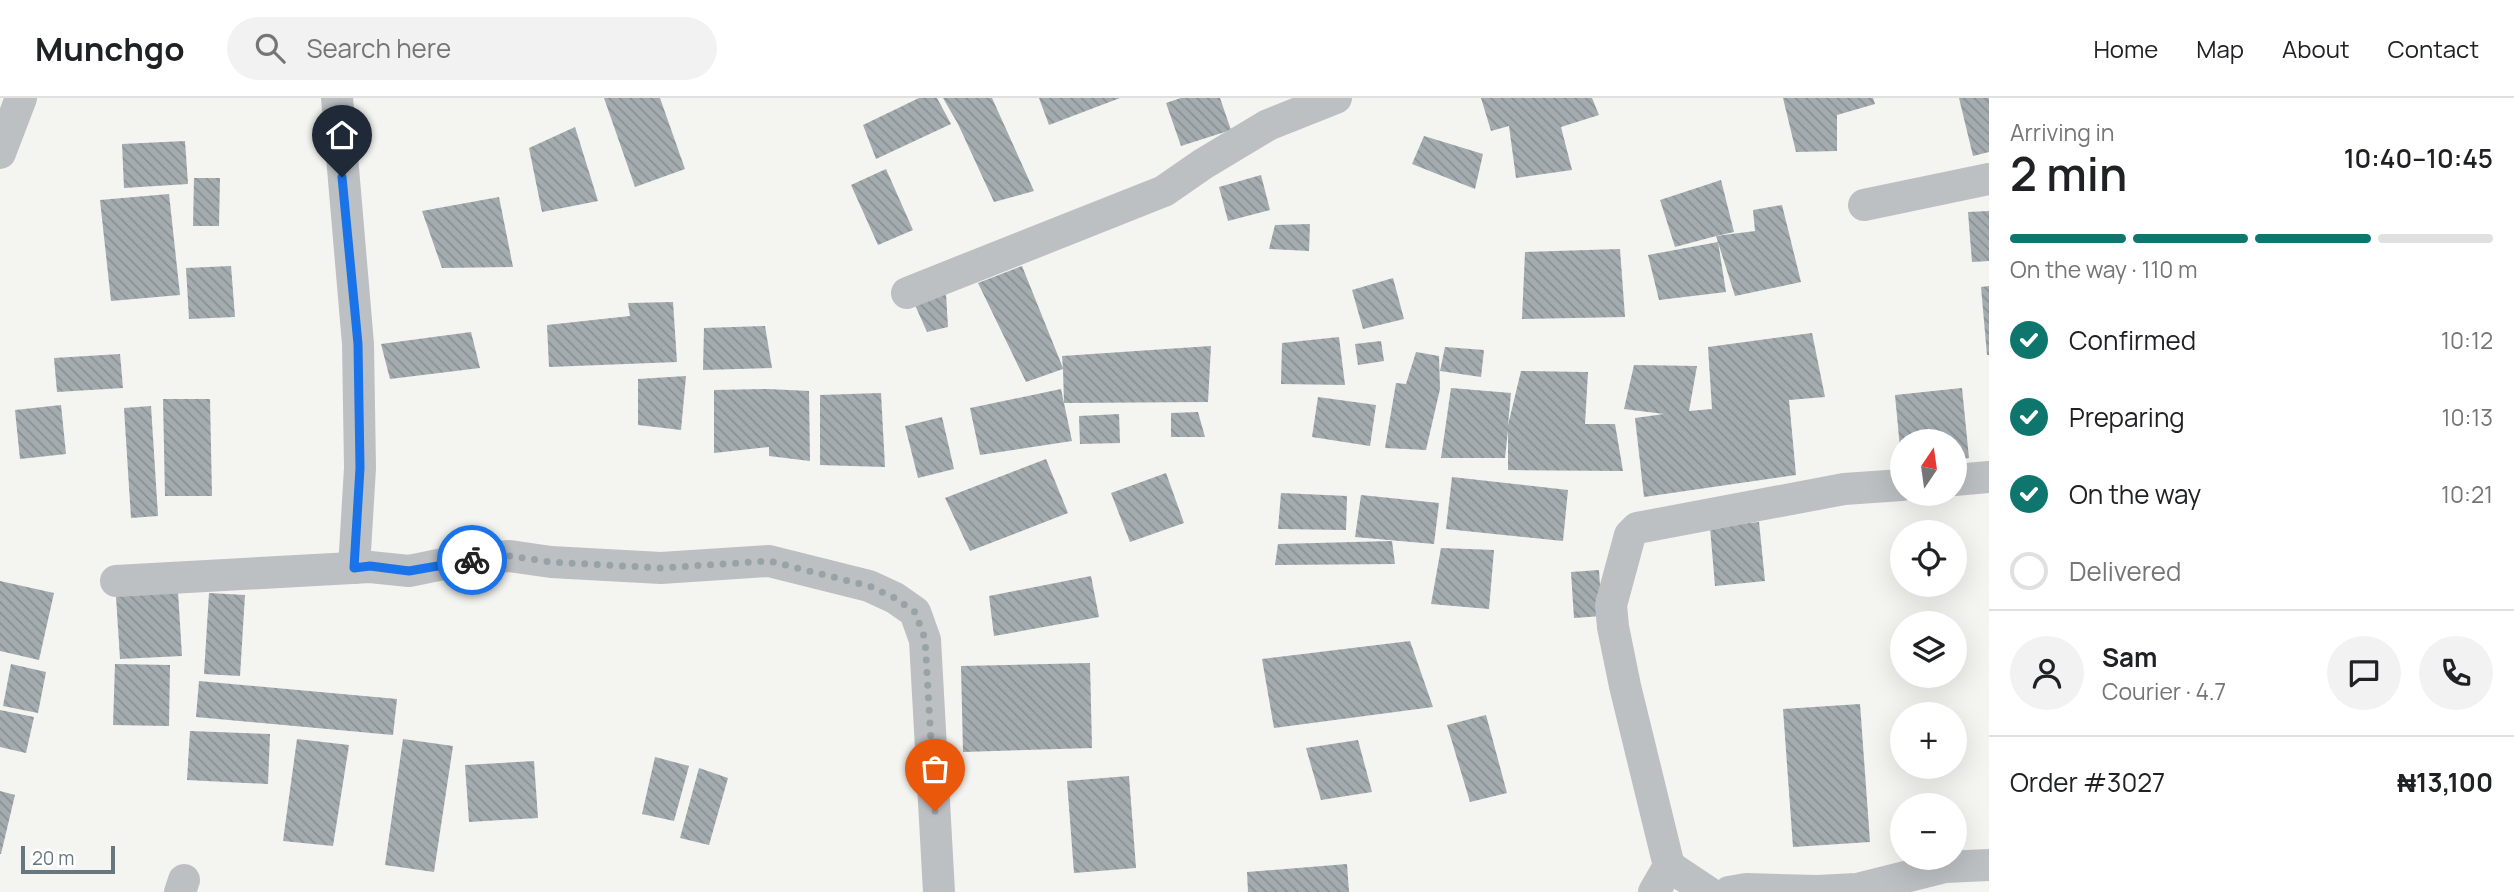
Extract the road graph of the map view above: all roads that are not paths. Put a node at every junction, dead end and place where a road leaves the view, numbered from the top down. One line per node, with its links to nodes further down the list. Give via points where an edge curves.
1 (22, 98): 4 (street)
2 (337, 98): 11 (street, via 358,344 360,468)
3 (1336, 98): 7 (street, via 1268,125 1164,191)
4 (0, 153)
5 (1989, 179): 6 (street)
6 (1864, 205)
7 (906, 293)
8 (1989, 477): 9 (street)
9 (1967, 479)
10 (1890, 486): 14 (street, via 1844,489 1637,528 1630,535 1611,605 1613,627)
11 (354, 568): 12 (street); 15 (street, via 409,571 510,556 661,568 769,561 869,586 895,598 915,612 925,639)
12 (116, 581)
13 (1989, 865): 17 (street, via 1945,867 1857,889)
14 (1662, 879): 16 (street)
15 (939, 892)
16 (1708, 892)
17 (1729, 892)

